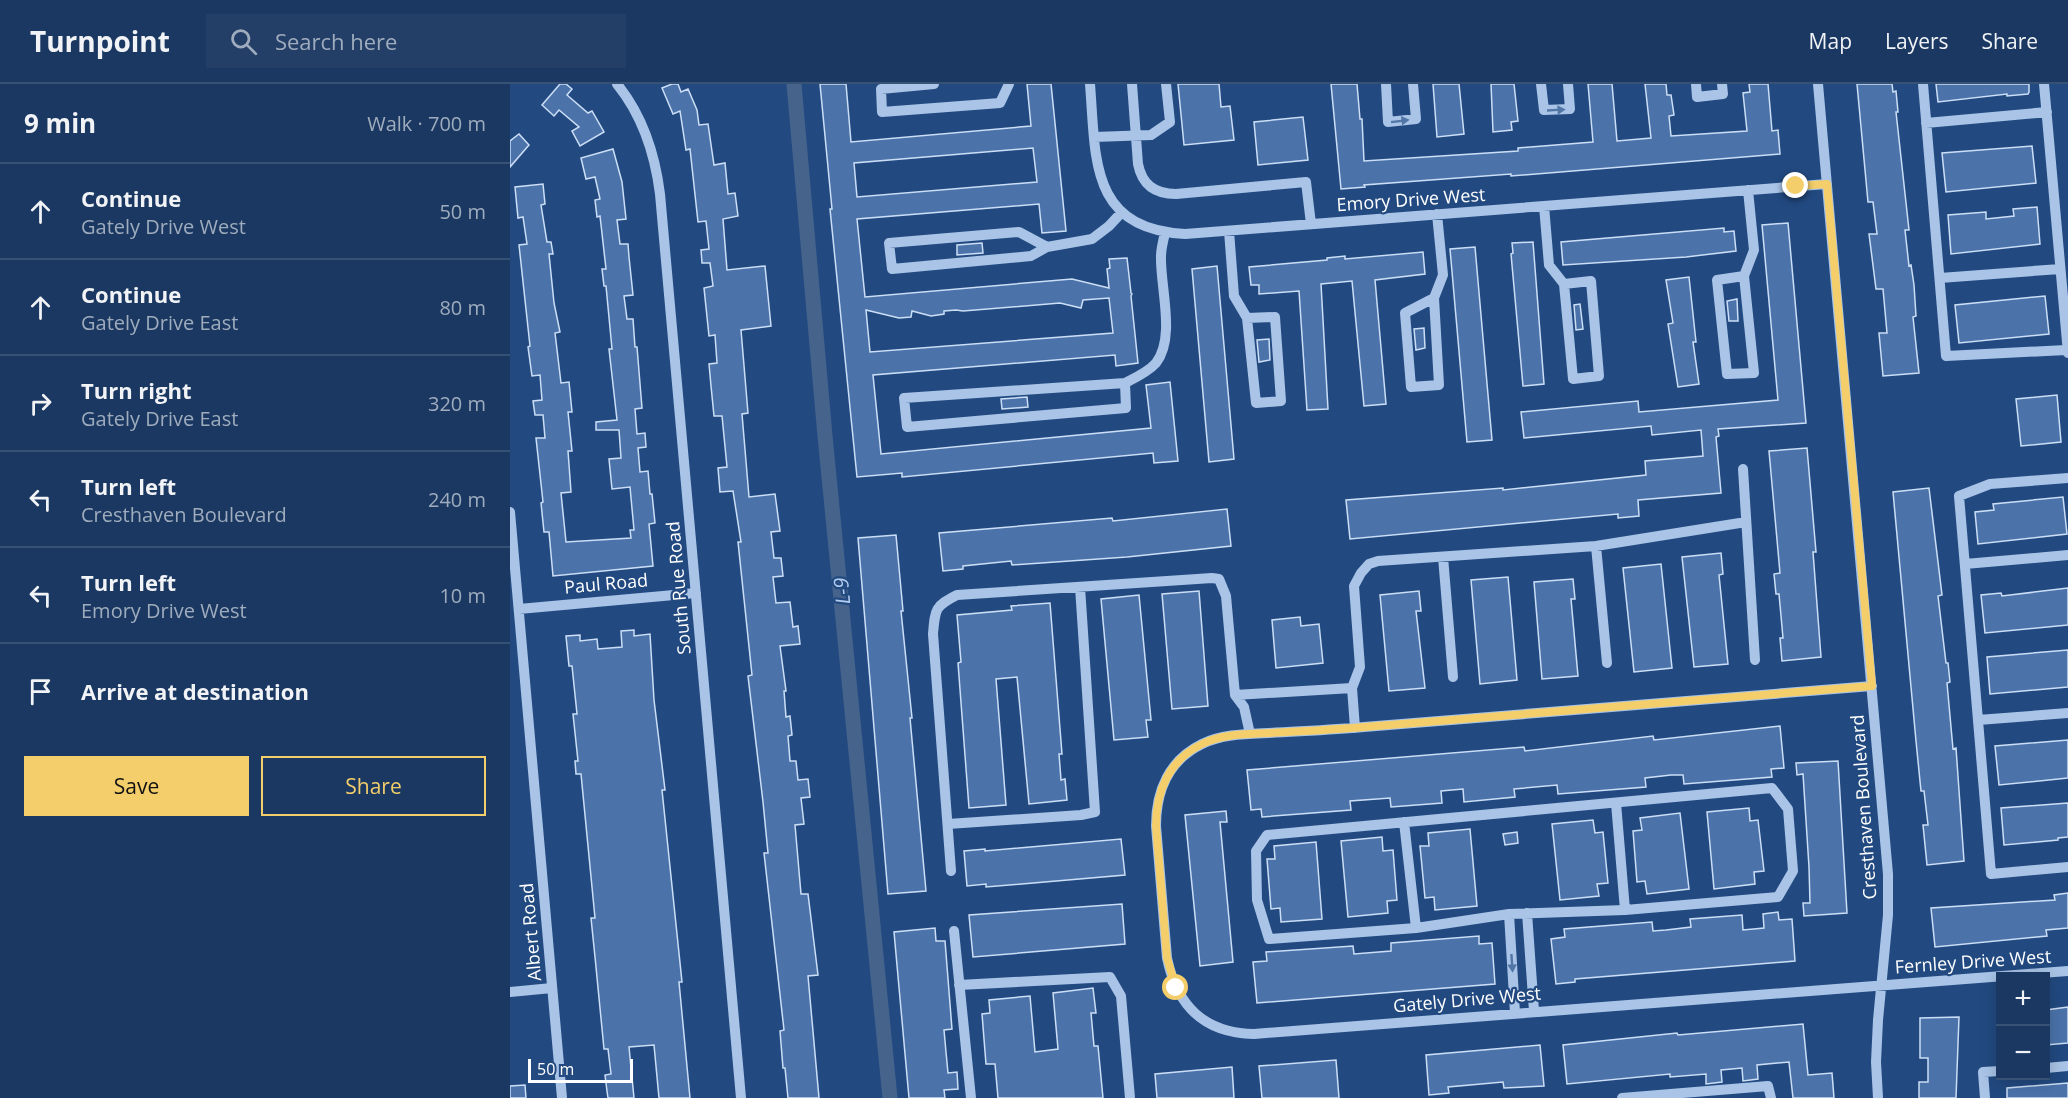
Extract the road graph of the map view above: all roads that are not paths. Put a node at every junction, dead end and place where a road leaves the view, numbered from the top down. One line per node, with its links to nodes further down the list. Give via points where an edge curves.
1 (617, 84): 46 (street, South Rue Road, via 643,127 658,174)
2 (934, 84): 3 (street, via 881,89 882,112 1000,103)
3 (1009, 84)
4 (1090, 84): 19 (street, Emory Drive West)
5 (1132, 84): 18 (street)
6 (1166, 84): 18 (street, via 1170,122 1151,135)
7 (1386, 84): 8 (street, one-way to 8, via 1388,122 1416,119)
8 (1413, 84)
9 (1541, 84): 10 (street, one-way to 10, via 1544,110 1570,109)
10 (1568, 84)
11 (1696, 84): 12 (street, via 1697,97 1723,94)
12 (1722, 84)
13 (1818, 84): 20 (street, Cresthaven Boulevard)
14 (1923, 84): 17 (street)
15 (2044, 84): 16 (street)
16 (2047, 112): 17 (street); 29 (street)
17 (1926, 123): 31 (street)
18 (1136, 135): 19 (street); 25 (street, via 1140,174 1154,191 1176,194 1306,182)
19 (1094, 137): 23 (street, Emory Drive West, via 1103,185)
20 (1827, 184): 21 (street, Emory Drive West); 51 (street, Cresthaven Boulevard)
21 (1748, 190): 22 (street, Emory Drive West); 30 (street, via 1754,250)
22 (1544, 206): 24 (street, Emory Drive West); 32 (street, via 1549,265)
23 (1122, 212): 27 (street, Emory Drive West, via 1145,227); 28 (street, via 1092,239)
24 (1437, 214): 25 (street, Emory Drive West); 33 (street, via 1443,275)
25 (1311, 224): 26 (street, Emory Drive West)
26 (1229, 231): 27 (street, Emory Drive West); 34 (street, via 1234,296)
27 (1165, 233): 36 (street, via 1161,255 1166,330 1163,347 1156,362)
28 (1047, 247): 28 (street, via 1019,232 889,243 892,269 1031,256)
29 (2060, 269): 31 (street); 35 (street)
30 (1744, 276): 30 (street, via 1717,280 1726,374 1754,373)
31 (1940, 278): 35 (street, via 1946,356)
32 (1564, 284): 32 (street, via 1573,379 1599,376 1591,281)
33 (1434, 298): 33 (street, via 1405,313 1411,387 1439,386)
34 (1246, 318): 34 (street, via 1256,403 1281,401 1275,317)
35 (2067, 352)
36 (1125, 383): 36 (street, via 904,398 907,427 1126,408)
37 (1743, 469): 40 (street)
38 (2068, 478): 44 (street, via 1990,484 1959,496)
39 (510, 512): 47 (street, Albert Road)
40 (1746, 522): 41 (street); 48 (street)
41 (1596, 546): 43 (street); 49 (street)
42 (2068, 555): 44 (street)
43 (1443, 557): 50 (street); 52 (street, via 1378,561 1360,573 1354,586 1360,667)
44 (1965, 564): 55 (street)
45 (1080, 587): 53 (street, via 1219,579 1226,596); 60 (street, via 957,595 935,611 933,633); 60 (street, via 1095,812)
46 (696, 593): 47 (street, Paul Road); 79 (street, South Rue Road)
47 (519, 609): 71 (street, Albert Road)
48 (1755, 660)
49 (1607, 663)
50 (1453, 677)
51 (1872, 686): 56 (street, Gately Drive West); 70 (street, Cresthaven Boulevard, via 1888,874)
52 (1352, 688): 53 (street); 56 (street)
53 (1235, 695): 57 (street, via 1244,707)
54 (2068, 713): 55 (street)
55 (1978, 720): 61 (street, via 1991,874)
56 (1355, 728): 57 (street, Gately Drive West)
57 (1250, 734): 74 (street, Gately Drive West, via 1221,737 1185,755 1171,770 1156,807 1167,958 1176,988 1194,1012 1224,1030 1254,1034)
58 (1616, 802): 59 (street); 63 (street); 63 (street, via 1772,788 1788,809 1793,871 1778,897)
59 (1404, 822): 66 (street); 66 (street, via 1266,835 1256,851 1257,900 1269,939)
60 (948, 824): 62 (street)
61 (2068, 867)
62 (951, 871)
63 (1625, 910): 64 (street)
64 (1527, 913): 65 (street); 73 (street)
65 (1509, 914): 66 (street); 74 (street, one-way to 74)
66 (1416, 928)
67 (954, 931): 69 (street)
68 (2068, 971): 70 (street, Fernley Drive West)
69 (959, 985): 80 (street); 81 (street, via 1110,977 1121,996)
70 (1881, 985): 73 (street, Gately Drive West); 84 (street, Cresthaven Boulevard)
71 (552, 988): 72 (street); 78 (street, Albert Road)
72 (510, 992)
73 (1534, 1011): 74 (street, Gately Drive West)
74 (1515, 1013)
75 (2068, 1066): 76 (street)
76 (2050, 1068)
77 (1996, 1071): 85 (street, via 1983,1072)
78 (562, 1098)
79 (741, 1098)
80 (971, 1098)
81 (1130, 1098)
82 (1622, 1098): 83 (street, via 1768,1086)
83 (1771, 1098)
84 (1878, 1098)
85 (1985, 1098)

